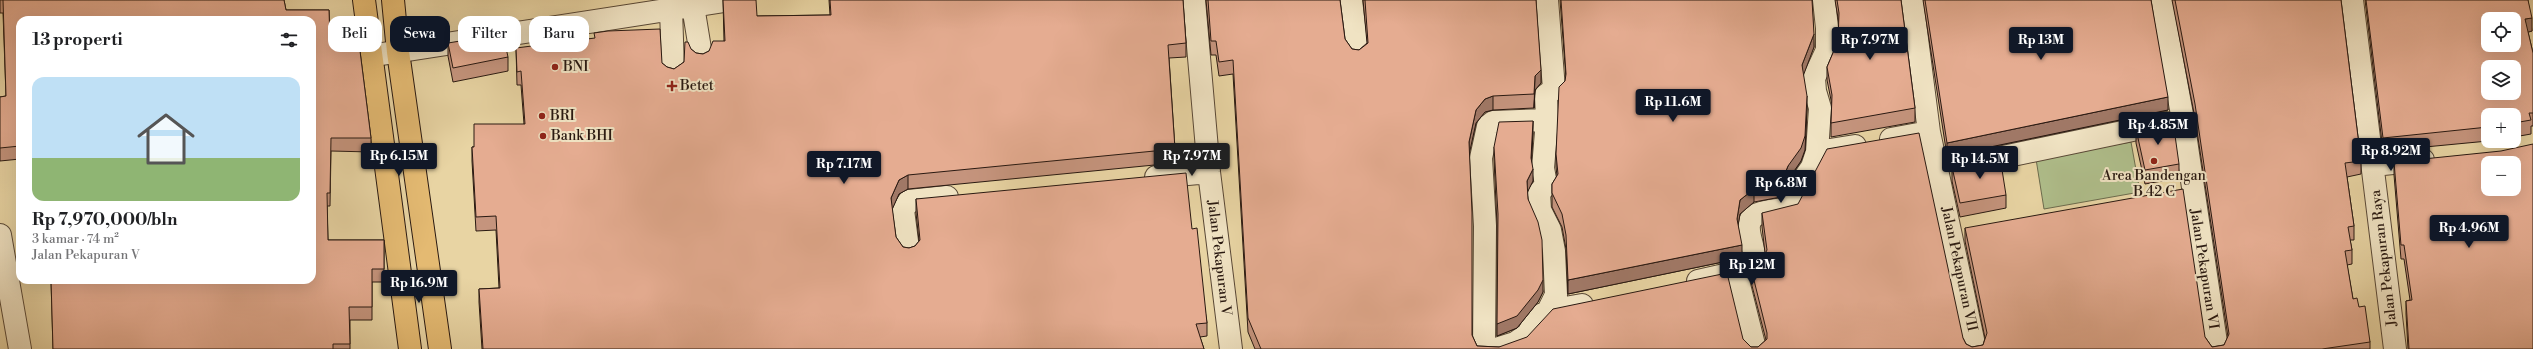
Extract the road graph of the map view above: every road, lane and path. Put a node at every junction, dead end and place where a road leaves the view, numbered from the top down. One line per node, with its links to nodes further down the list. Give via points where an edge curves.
1 (364, 0): 18 (main road)
2 (393, 0): 13 (main road)
3 (731, 0): 11 (street)
4 (1194, 0): 27 (street, Jalan Pekapuran V)
5 (1351, 0): 15 (street)
6 (1547, 0): 20 (street, via 1554,89 1546,95)
7 (1824, 0): 23 (street, via 1827,50 1814,78 1820,108)
8 (1912, 0): 22 (street, Jalan Pekapuran VII)
9 (2161, 0): 21 (street, Jalan Pekapuran VI)
10 (2352, 0): 25 (street, Jalan Pekapuran Raya)
11 (693, 6): 12 (street); 17 (street)
12 (671, 9): 14 (street); 19 (street)
13 (395, 16)
14 (450, 44)
15 (1357, 51)
16 (398, 52): 18 (street); 34 (main road)
17 (701, 55)
18 (369, 56): 35 (main road)
19 (673, 70)
20 (1548, 120): 37 (street, via 1543,168 1546,185 1539,193 1540,210 1550,230 1554,251 1556,295); 42 (street, via 1493,122 1488,126 1481,158 1485,226)
21 (2183, 120): 26 (street); 46 (street, Jalan Pekapuran VI, via 2184,189)
22 (1929, 132): 23 (street); 26 (street, Jalan Pekapuran VII)
23 (1817, 152): 32 (street, via 1812,167 1798,187 1790,208 1757,214 1751,220 1749,228 1754,266)
24 (2440, 158): 25 (street)
25 (2373, 165): 47 (street, Jalan Pekapuran Raya)
26 (1938, 171): 45 (street, Jalan Pekapuran VII, via 1959,230)
27 (1209, 172): 28 (street); 41 (street, Jalan Pekapuran V)
28 (1133, 179)
29 (971, 195): 31 (street, via 909,201 903,210)
30 (0, 235): 38 (street)
31 (908, 249)
32 (1736, 274): 33 (street); 44 (street)
33 (1681, 284)
34 (431, 285): 35 (main road); 40 (main road)
35 (402, 289): 39 (main road)
36 (1603, 300): 37 (street)
37 (1548, 311): 43 (street, via 1536,318 1528,334 1516,343)
38 (20, 349)
39 (410, 349)
40 (440, 349)
41 (1231, 349)
42 (1484, 349)
43 (1496, 349)
44 (1755, 349)
45 (1975, 349)
46 (2216, 349)
47 (2395, 349)

